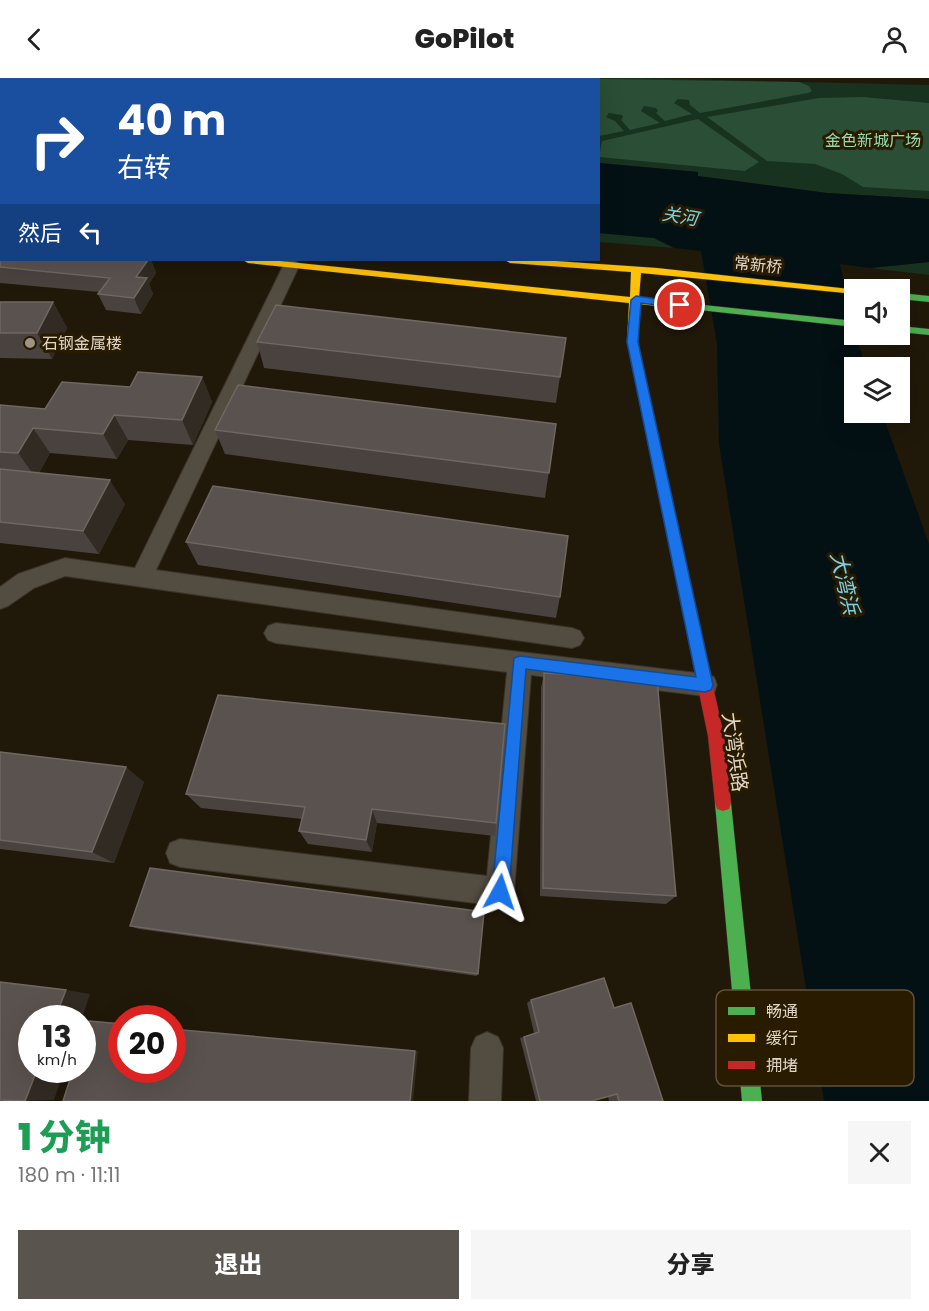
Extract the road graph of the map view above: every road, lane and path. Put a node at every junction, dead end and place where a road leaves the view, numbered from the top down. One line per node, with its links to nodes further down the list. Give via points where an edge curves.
1 (259, 261): 3 (main road)
2 (523, 261): 4 (main road, 常新桥)
3 (292, 264): 8 (main road); 10 (lane)
4 (636, 270): 5 (main road, 常新桥); 8 (main road, 大湾浜路)
5 (844, 290)
6 (910, 297): 7 (main road)
7 (929, 299)
8 (636, 300): 9 (main road); 15 (main road, 大湾浜路, via 632,342)
9 (844, 323)
10 (141, 579): 11 (lane, via 65,567 26,581); 13 (lane)
11 (0, 599)
12 (276, 633): 14 (lane)
13 (572, 638)
14 (520, 662): 15 (lane); 16 (lane, via 500,892)
15 (705, 685): 17 (main road, 大湾浜路, via 716,736)
16 (180, 853)
17 (741, 990)
18 (487, 1048): 20 (lane)
19 (751, 1086): 21 (main road, 大湾浜路)
20 (484, 1101)
21 (752, 1101)

